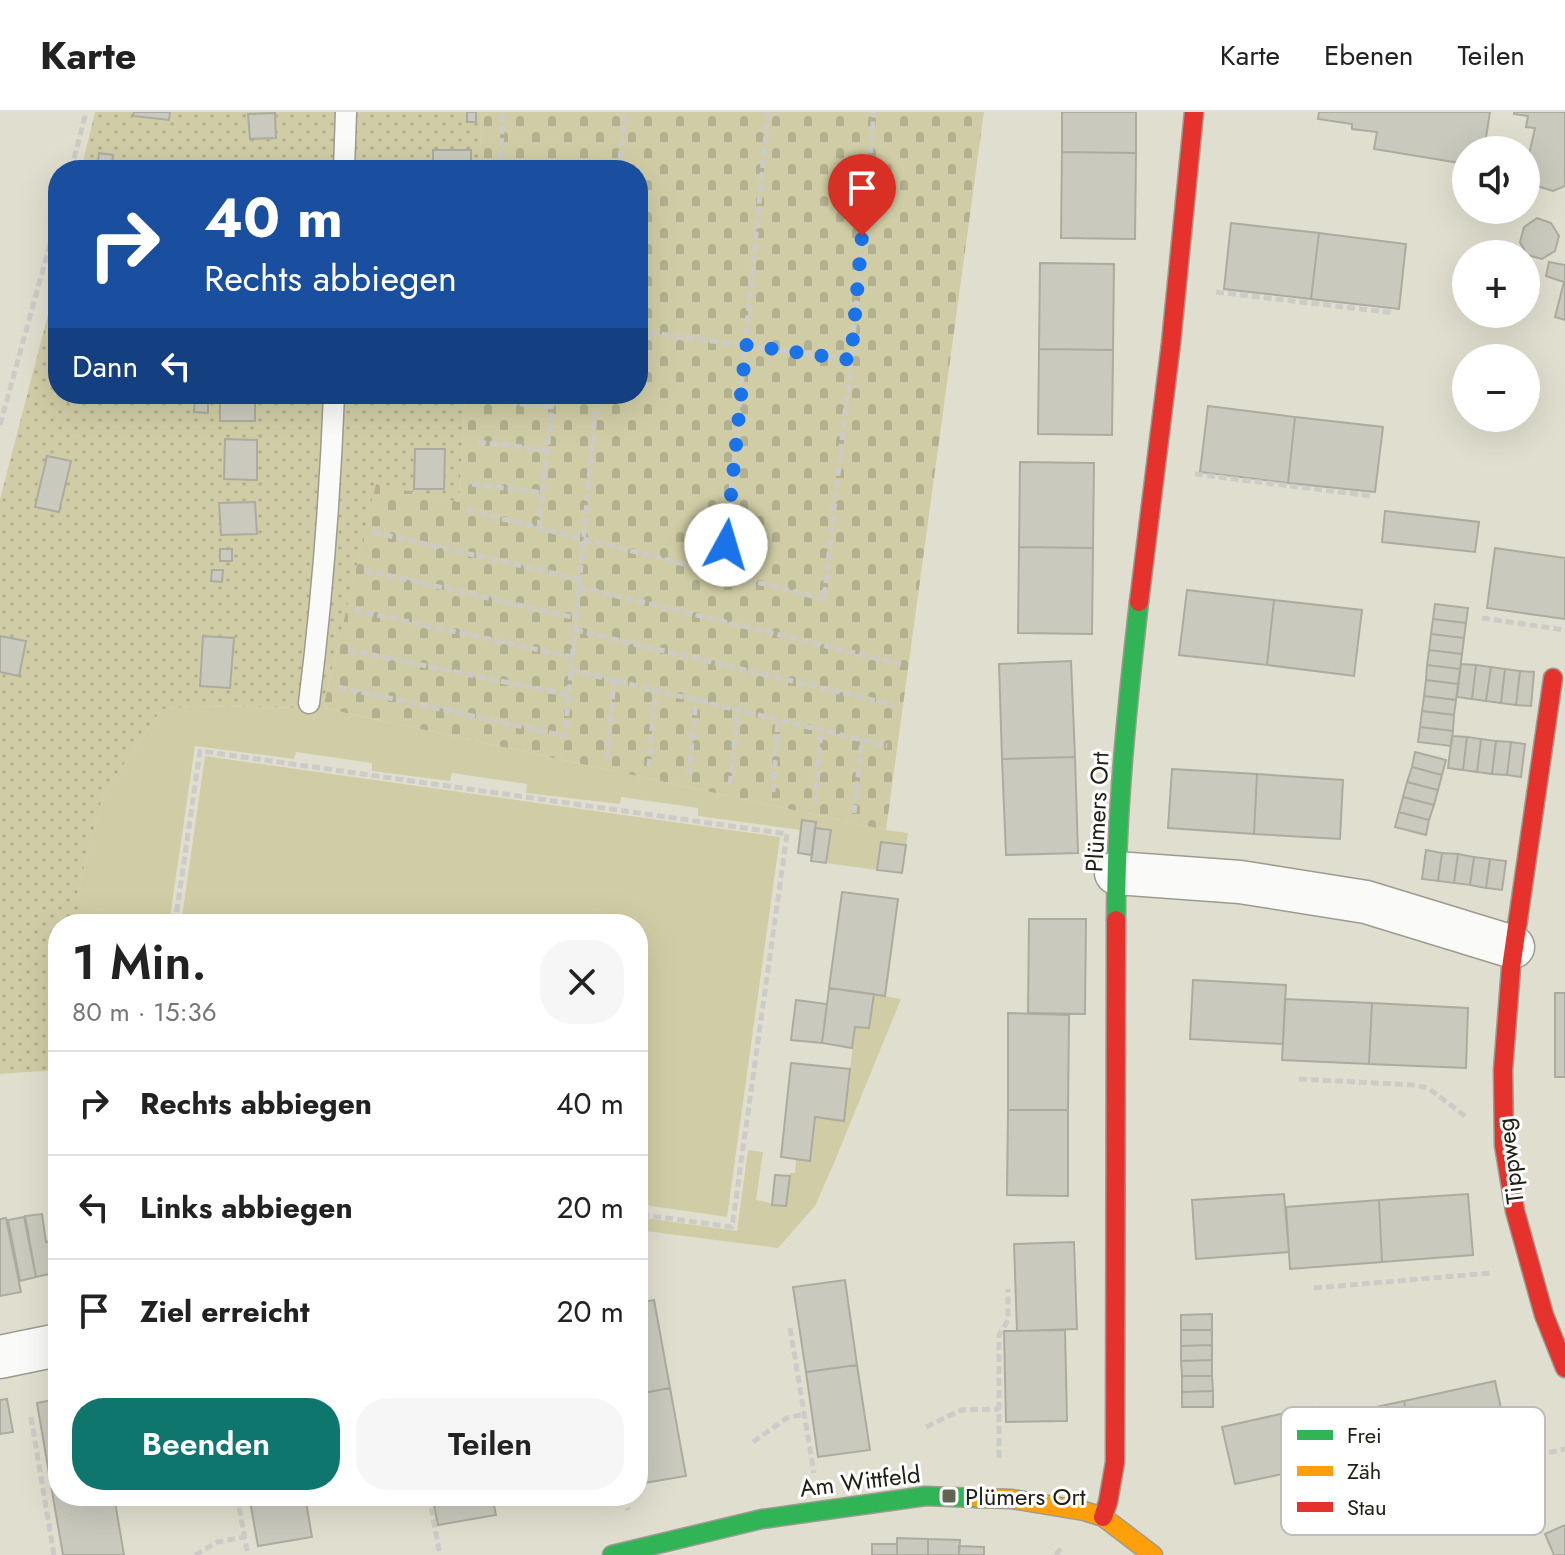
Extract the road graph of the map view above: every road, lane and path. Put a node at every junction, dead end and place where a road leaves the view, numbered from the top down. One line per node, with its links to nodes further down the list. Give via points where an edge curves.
1 (86, 112): 8 (path)
2 (346, 112): 9 (lane)
3 (503, 112): 10 (path)
4 (625, 112): 11 (path)
5 (768, 112): 16 (path)
6 (874, 112): 17 (path)
7 (1194, 112): 67 (street, Plümers Ort, via 1127,704)
8 (74, 160)
9 (344, 160)
10 (501, 160)
11 (620, 160)
12 (48, 251): 23 (path)
13 (1210, 291): 14 (path)
14 (1395, 313)
15 (648, 332): 16 (path)
16 (746, 345): 17 (path); 35 (path)
17 (851, 360): 35 (path, via 824,599)
18 (334, 404): 53 (lane)
19 (523, 404): 22 (path)
20 (552, 404): 22 (path)
21 (596, 404): 33 (path)
22 (552, 407): 25 (path)
23 (0, 425)
24 (478, 442): 25 (path)
25 (547, 450): 28 (path)
26 (1189, 473): 29 (path)
27 (472, 484): 28 (path)
28 (543, 493): 31 (path)
29 (1371, 496)
30 (467, 510): 31 (path)
31 (539, 528): 33 (path)
32 (373, 532): 36 (path)
33 (583, 540): 35 (path); 36 (path)
34 (364, 570): 39 (path)
35 (723, 574)
36 (579, 579): 37 (path)
37 (579, 587): 39 (path); 45 (path)
38 (354, 610): 44 (path)
39 (576, 618): 41 (path)
40 (1482, 618): 42 (path)
41 (575, 630): 44 (path); 54 (path)
42 (1565, 630)
43 (348, 650): 51 (path)
44 (572, 657): 46 (path)
45 (901, 664)
46 (571, 670): 48 (path); 51 (path)
47 (1553, 678): 69 (street, Tippweg)
48 (614, 680): 50 (path); 60 (path)
49 (337, 687): 51 (path, via 565,736)
50 (655, 690): 52 (path); 61 (path)
51 (569, 695)
52 (696, 700): 55 (path); 62 (path)
53 (309, 703)
54 (894, 705)
55 (738, 710): 56 (path); 63 (path)
56 (778, 720): 57 (path); 64 (path)
57 (821, 730): 58 (path); 65 (path)
58 (862, 740): 59 (path); 66 (path)
59 (887, 746)
60 (607, 759)
61 (649, 767)
62 (689, 775)
63 (730, 784)
64 (773, 792)
65 (815, 803)
66 (854, 813)
67 (1116, 873): 69 (street, via 1240,882 1366,902); 91 (street, Plümers Ort, via 1115,1462)
68 (176, 914): 72 (path, via 200,751 787,834 732,1227)
69 (1513, 947): 71 (street, Tippweg, via 1503,1070)
70 (1299, 1079): 71 (path, via 1428,1088)
71 (1504, 1145): 73 (street, Tippweg)
72 (648, 1215)
73 (1532, 1270): 74 (path); 79 (street, Tippweg)
74 (1314, 1288)
75 (1008, 1289): 80 (path, via 1008,1320 999,1335)
76 (790, 1328): 81 (path)
77 (48, 1347): 78 (street)
78 (0, 1357)
79 (1565, 1368)
80 (999, 1409): 83 (path, via 961,1410); 87 (path)
81 (805, 1414): 84 (path, via 787,1418); 88 (path)
82 (31, 1417): 93 (path)
83 (926, 1427)
84 (753, 1442)
85 (1565, 1449): 86 (path)
86 (1545, 1454)
87 (998, 1468)
88 (816, 1481)
89 (239, 1506): 92 (path)
90 (431, 1506): 96 (path)
91 (1103, 1517): 97 (street, Am Wittfeld, via 1012,1499 926,1496 762,1519); 98 (street, Am Wittfeld)
92 (245, 1537): 94 (path, via 217,1542); 95 (path)
93 (54, 1555)
94 (195, 1555)
95 (248, 1555)
96 (440, 1555)
97 (612, 1555)
98 (1153, 1555)

